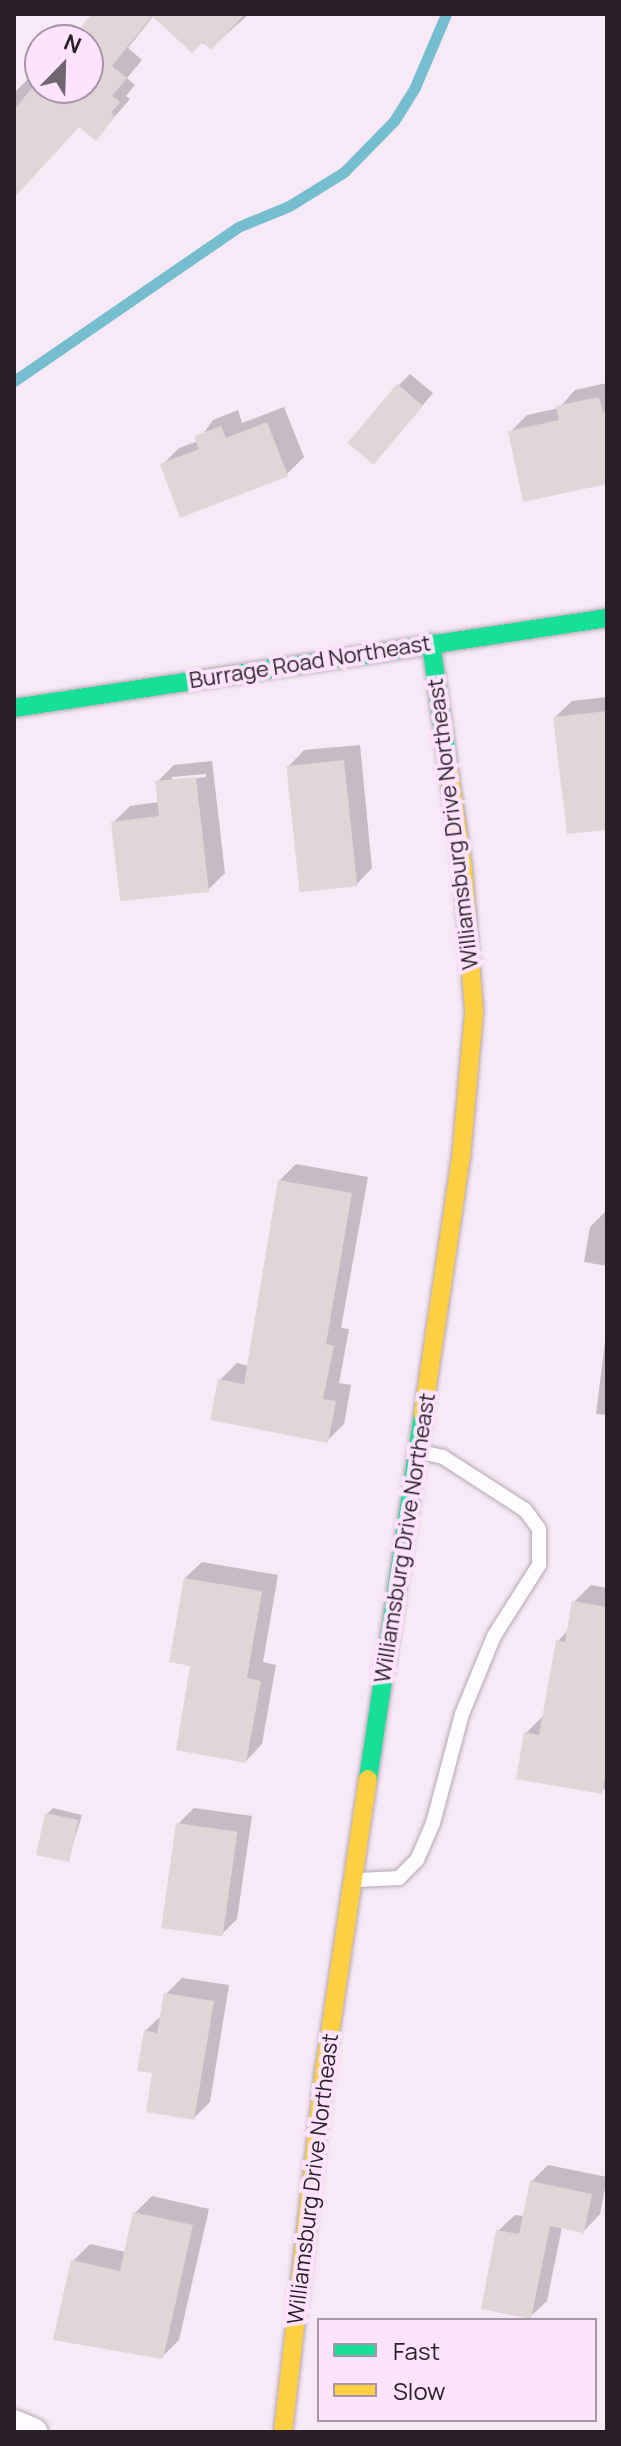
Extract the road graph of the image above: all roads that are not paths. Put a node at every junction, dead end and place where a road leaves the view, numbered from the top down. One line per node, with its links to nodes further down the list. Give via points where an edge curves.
1 (607, 618): 2 (street, Burrage Road Northeast)
2 (431, 643): 3 (street, Burrage Road Northeast); 4 (street, Williamsburg Drive Northeast, via 463,868 474,1011 461,1158)
3 (14, 708)
4 (418, 1451): 5 (street, Williamsburg Drive Northeast); 5 (lane, via 443,1457 525,1510 539,1529 539,1565 494,1636 462,1714 433,1823 417,1860 399,1878)
5 (353, 1880): 8 (street, Williamsburg Drive Northeast, via 322,2088)
6 (14, 2424): 7 (street)
7 (33, 2432)
8 (283, 2432)

